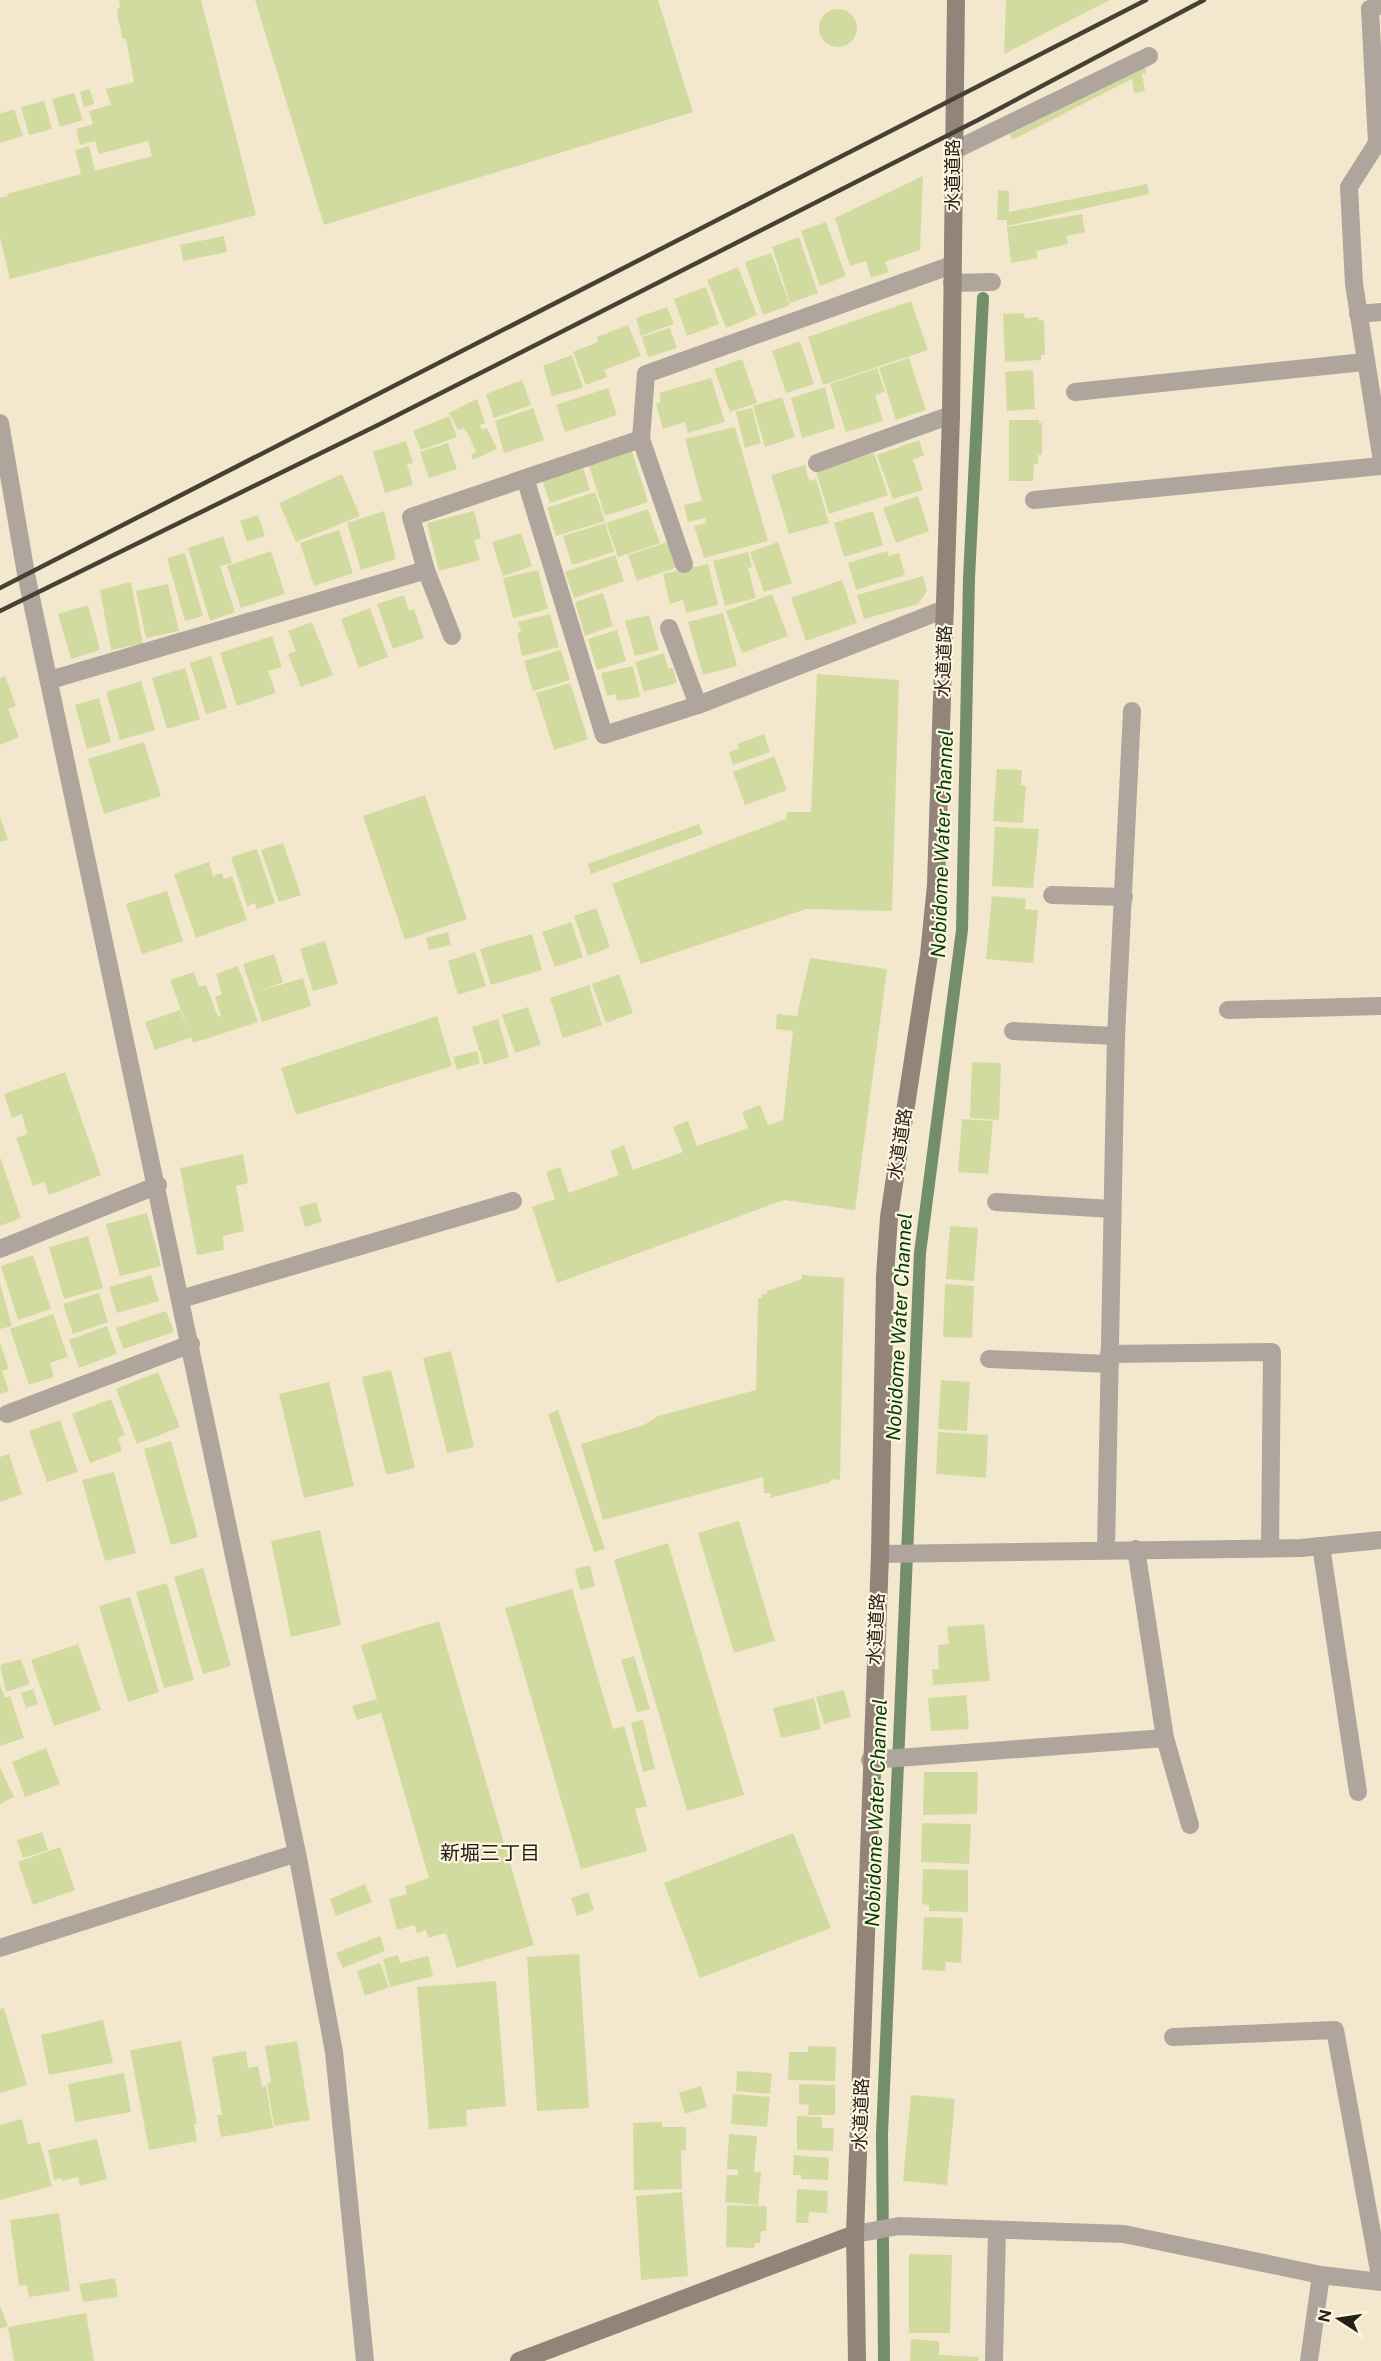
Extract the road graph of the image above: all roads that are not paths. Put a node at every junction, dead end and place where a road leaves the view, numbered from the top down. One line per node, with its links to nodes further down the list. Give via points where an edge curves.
1 (956, 0): 5 (street, 水道道路)
2 (1381, 5): 4 (street, via 1370,9)
3 (1149, 56): 5 (street)
4 (1379, 143): 9 (street, via 1349,186)
5 (953, 151): 6 (street, 水道道路)
6 (952, 274): 7 (street); 12 (street, 水道道路); 14 (street, via 646,374)
7 (992, 282)
8 (1381, 312): 9 (street)
9 (1358, 314): 10 (street)
10 (1364, 362): 11 (street); 15 (street)
11 (1075, 393)
12 (951, 415): 16 (street); 22 (street, 水道道路)
13 (0, 423): 25 (street, via 26,574)
14 (641, 439): 18 (street); 20 (street)
15 (1381, 455)
16 (817, 463)
17 (1381, 466): 19 (street)
18 (525, 478): 21 (street, via 411,517); 26 (street, via 604,735)
19 (1034, 500)
20 (684, 564)
21 (426, 570): 24 (street); 25 (street)
22 (945, 609): 26 (street); 49 (street, 水道道路, via 934,909 889,1217)
23 (669, 628): 26 (street)
24 (452, 636)
25 (50, 680): 34 (street)
26 (698, 705)
27 (1132, 711): 29 (street)
28 (1052, 895): 29 (street)
29 (1124, 897): 33 (street)
30 (1381, 1006): 31 (street)
31 (1228, 1010)
32 (1013, 1031): 33 (street)
33 (1116, 1036): 37 (street)
34 (158, 1185): 38 (street); 39 (street)
35 (513, 1201): 39 (street)
36 (996, 1202): 37 (street)
37 (1112, 1209): 42 (street)
38 (0, 1249)
39 (181, 1299): 40 (street)
40 (191, 1344): 43 (street); 54 (street)
41 (989, 1359): 42 (street)
42 (1109, 1359): 46 (street, via 1272,1352); 47 (street)
43 (8, 1414)
44 (1381, 1540): 45 (street)
45 (1321, 1546): 46 (street); 52 (street)
46 (1270, 1548): 48 (street)
47 (1106, 1549): 48 (street); 49 (street)
48 (1136, 1549): 50 (street)
49 (880, 1554): 51 (street, 水道道路)
50 (1165, 1738): 51 (street); 53 (street)
51 (870, 1760): 58 (street, 水道道路)
52 (1358, 1792)
53 (1190, 1826)
54 (297, 1853): 55 (street); 61 (street, via 334,2052)
55 (0, 1948)
56 (1173, 2037): 60 (street, via 1335,2030)
57 (997, 2230): 58 (street, via 899,2226); 59 (street, via 1124,2234); 64 (street)
58 (855, 2234): 62 (street); 63 (street, 水道道路)
59 (1321, 2275): 60 (street); 65 (street)
60 (1381, 2282)
61 (365, 2361)
62 (519, 2361)
63 (857, 2361)
64 (994, 2361)
65 (1309, 2361)

